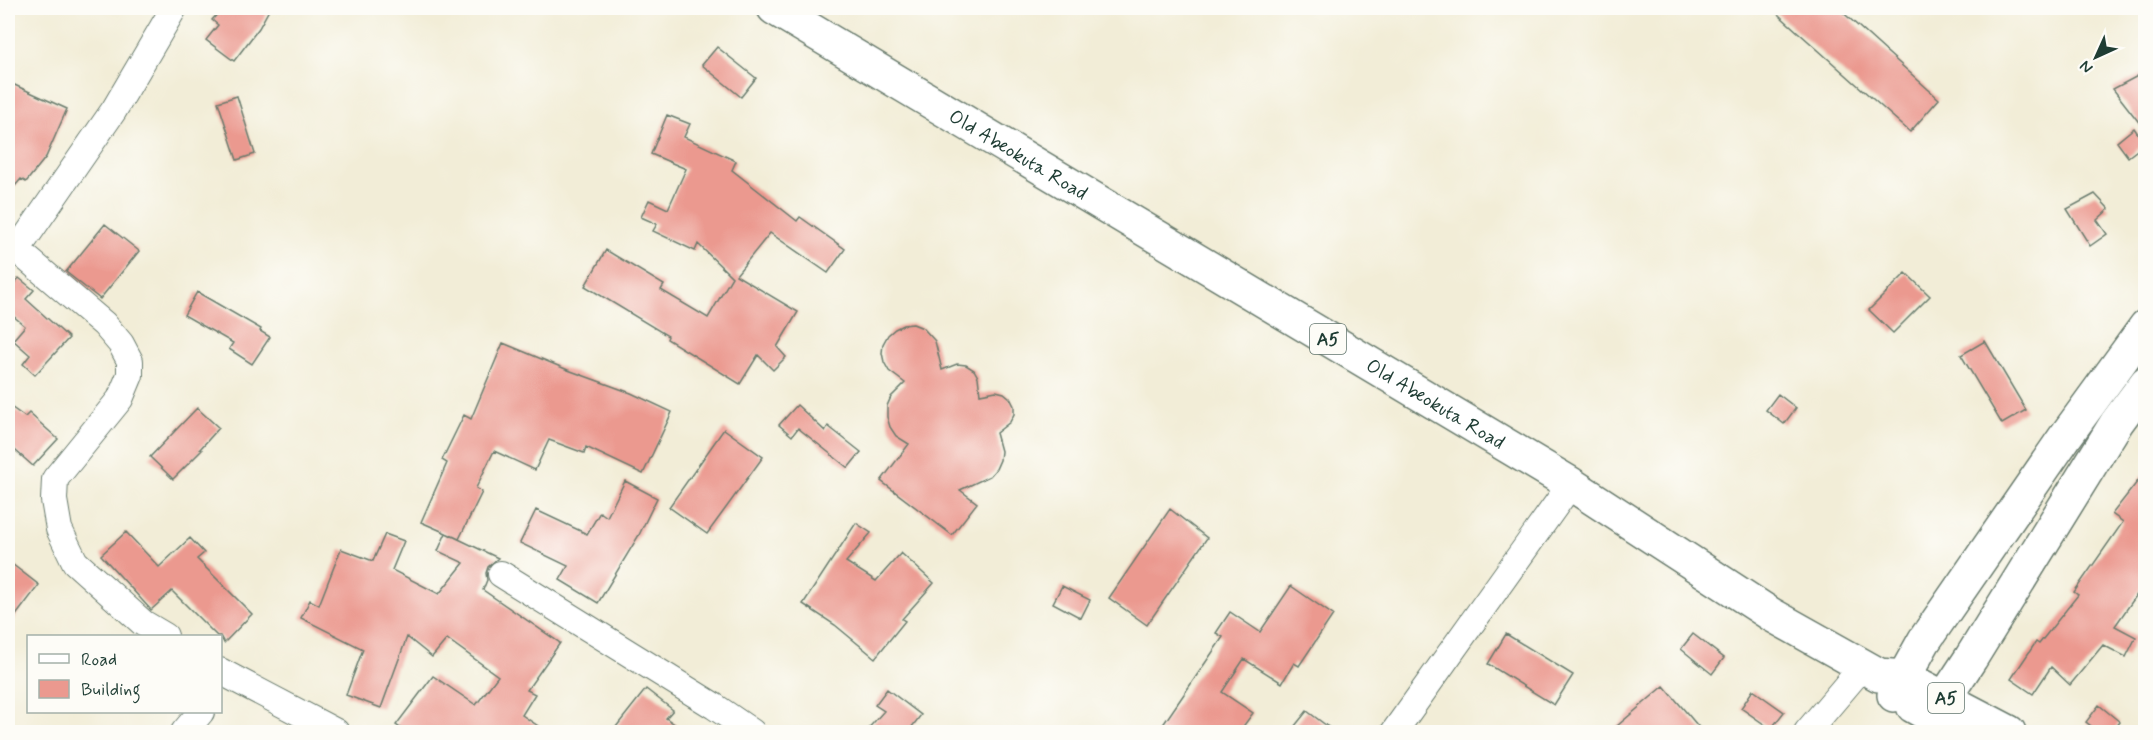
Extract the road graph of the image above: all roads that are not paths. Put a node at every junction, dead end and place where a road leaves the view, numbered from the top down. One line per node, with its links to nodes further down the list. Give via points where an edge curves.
1 (174, 8): 3 (street, via 114,110)
2 (774, 8): 6 (highway, Old Abeokuta Road / A5)
3 (12, 247): 8 (street, via 104,324 130,361 130,375 120,399 55,479 54,500 59,529 75,562)
4 (2145, 326): 9 (highway, via 1924,641)
5 (2145, 383): 12 (highway, via 1971,658 1968,696)
6 (1571, 484): 9 (highway, Old Abeokuta Road / A5, via 1772,615); 16 (street)
7 (501, 574): 15 (street)
8 (163, 635)
9 (1885, 678): 12 (highway, Old Abeokuta Road / A5); 17 (street)
10 (224, 679): 14 (street)
11 (199, 713): 13 (street)
12 (1952, 715): 18 (highway, Old Abeokuta Road / A5)
13 (184, 732)
14 (336, 732)
15 (752, 732)
16 (1395, 732)
17 (1808, 732)
18 (2009, 732)

